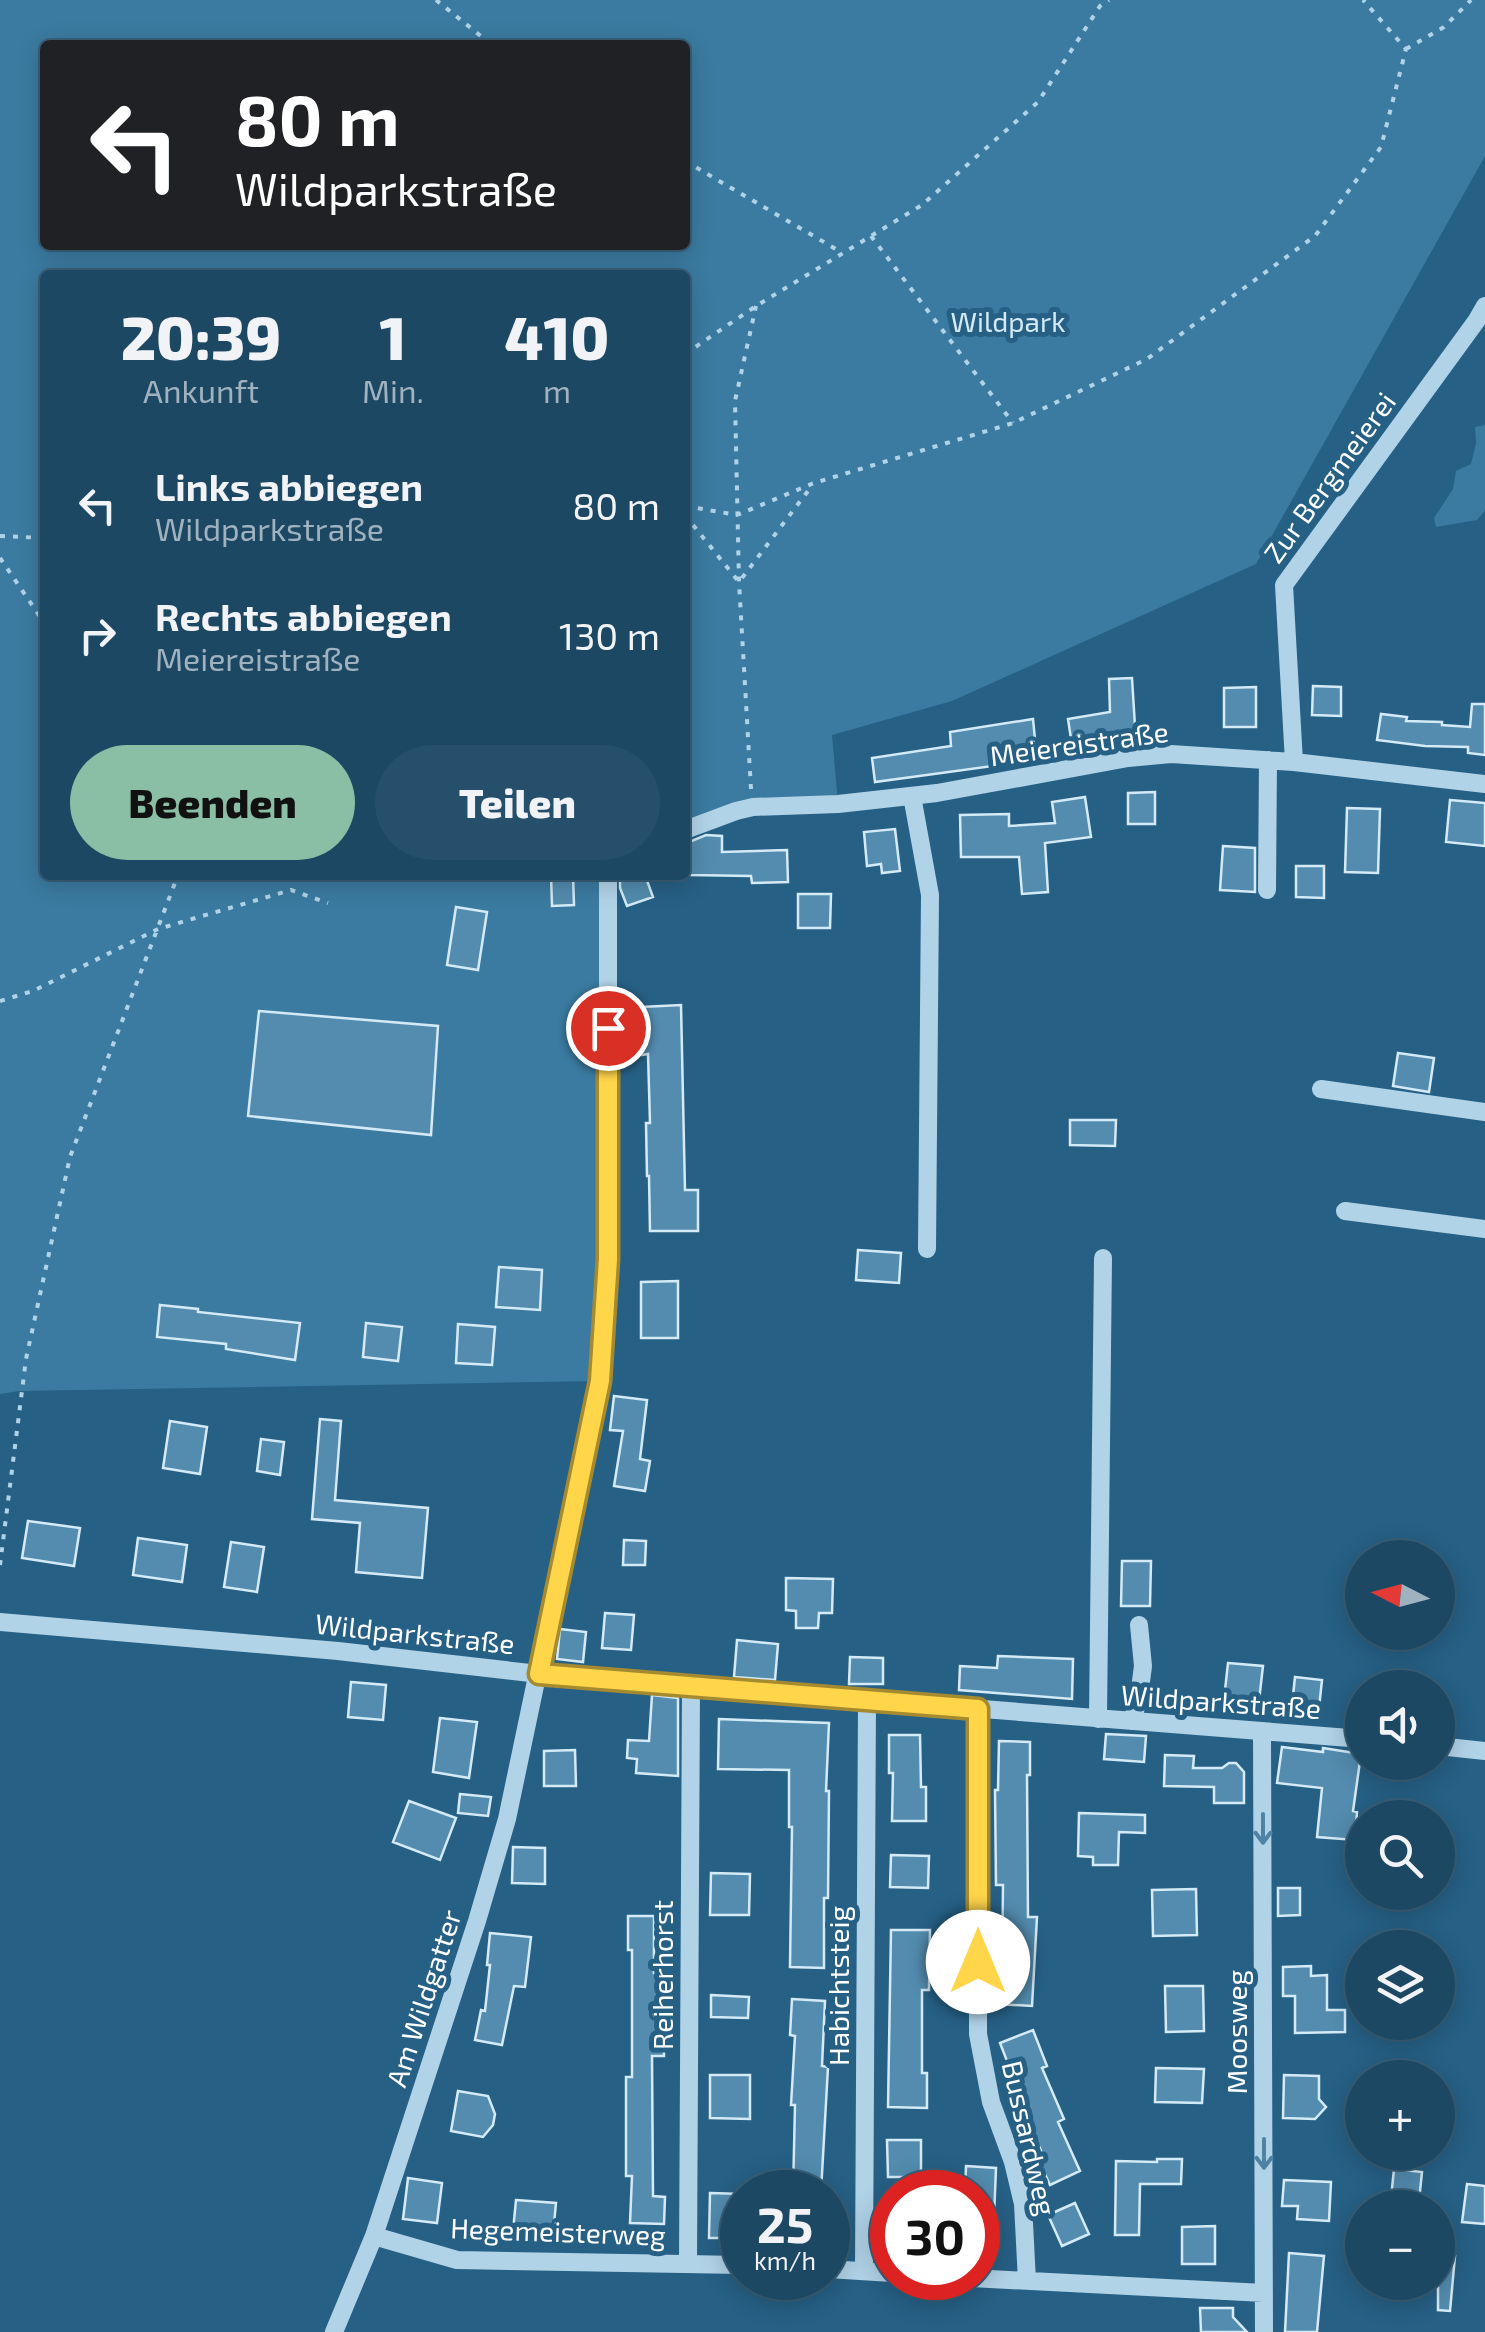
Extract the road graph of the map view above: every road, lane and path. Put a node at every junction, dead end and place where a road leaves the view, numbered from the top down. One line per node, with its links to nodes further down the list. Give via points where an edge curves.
1 (436, 0): 5 (path)
2 (1109, 0): 8 (path, via 1038,102 922,205)
3 (1363, 0): 6 (path)
4 (1471, 0): 6 (path, via 1444,28)
5 (486, 40)
6 (1406, 49): 13 (path, via 1381,148 1315,236 1147,359)
7 (690, 165): 9 (path)
8 (871, 236): 9 (path); 13 (path)
9 (843, 253): 10 (path)
10 (756, 306): 12 (path); 16 (path, via 735,400)
11 (1485, 306): 24 (street, Zur Bergmeierei, via 1284,585)
12 (690, 351)
13 (1013, 423): 14 (path)
14 (814, 483): 16 (path); 21 (path)
15 (690, 507): 16 (path)
16 (737, 515): 21 (path)
17 (690, 521): 21 (path)
18 (0, 536): 19 (path)
19 (40, 538)
20 (0, 558): 22 (path)
21 (739, 582): 27 (path)
22 (40, 617)
23 (1268, 760): 24 (street, Meiereistraße); 26 (street, Meiereistraße, via 1128,758); 31 (street)
24 (1294, 762): 25 (street, Meiereistraße)
25 (1485, 784)
26 (912, 796): 27 (street, Meiereistraße); 39 (street, via 930,895)
27 (752, 807): 28 (street, Meiereistraße)
28 (690, 828)
29 (176, 880): 33 (path)
30 (608, 880): 44 (street, via 608,1259 600,1381)
31 (1267, 890)
32 (328, 903): 33 (path, via 291,890)
33 (158, 929): 34 (path); 41 (path, via 70,1157 26,1359)
34 (0, 1001)
35 (1321, 1090): 36 (street)
36 (1485, 1112)
37 (1345, 1210): 38 (street)
38 (1485, 1230)
39 (927, 1249)
40 (1103, 1258): 48 (street)
41 (0, 1565)
42 (0, 1622): 44 (street, Wildparkstraße)
43 (1139, 1624): 49 (street, via 1143,1666)
44 (539, 1674): 45 (street, Wildparkstraße); 54 (street, Am Wildgatter, via 507,1819)
45 (691, 1687): 46 (street, Wildparkstraße); 55 (street, Reiherhorst)
46 (867, 1701): 47 (street, Wildparkstraße); 58 (street, Habichtsteig)
47 (978, 1709): 48 (street, Wildparkstraße); 61 (street, Bussardweg, via 978,2034 1022,2204)
48 (1098, 1719): 49 (street, Wildparkstraße)
49 (1132, 1722): 50 (street, Wildparkstraße)
50 (1262, 1732): 51 (street, Wildparkstraße); 62 (street, Moosweg, one-way to 62)
51 (1345, 1738)
52 (1455, 1748): 53 (street)
53 (1485, 1751)
54 (374, 2236): 55 (street, Hegemeisterweg, via 457,2260); 63 (street, Am Wildgatter)
55 (688, 2263): 56 (street, Hegemeisterweg)
56 (720, 2264)
57 (850, 2270): 58 (street)
58 (864, 2271): 59 (street)
59 (870, 2271)
60 (1000, 2280): 61 (street)
61 (1026, 2281): 62 (street)
62 (1264, 2293): 64 (street, Moosweg)
63 (334, 2332)
64 (1264, 2332)

